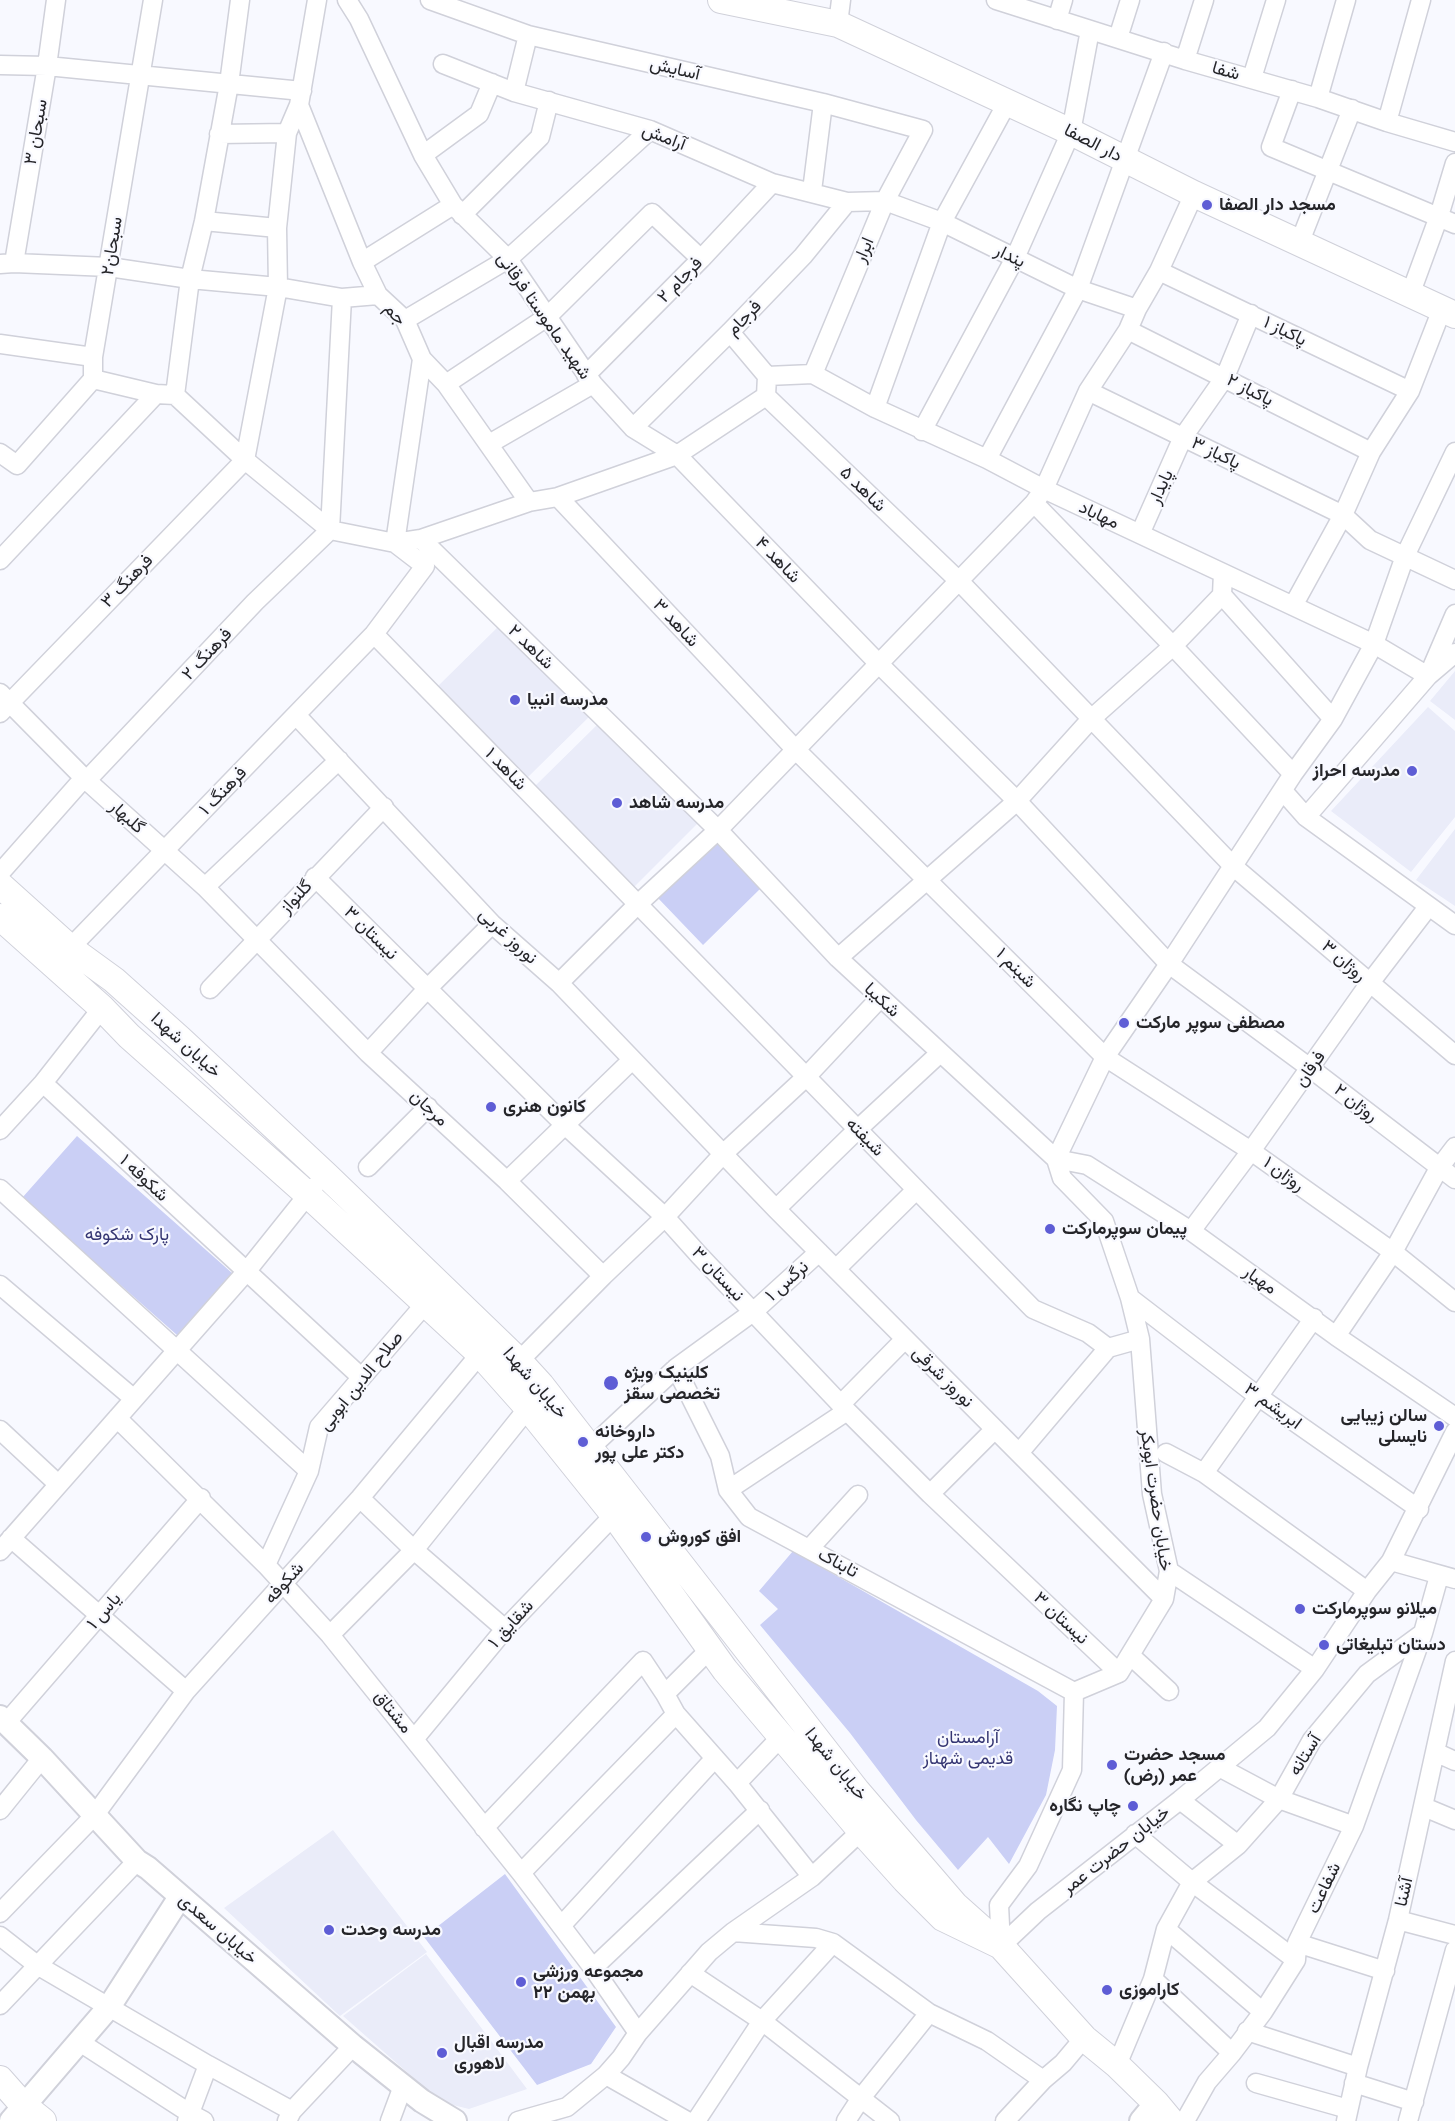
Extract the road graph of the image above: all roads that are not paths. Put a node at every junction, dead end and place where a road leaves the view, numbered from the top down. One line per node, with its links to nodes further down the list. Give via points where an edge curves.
1 (56, 0): 24 (street, سبحان ۳)
2 (153, 0): 25 (street, سبحان۲)
3 (240, 0): 28 (street)
4 (317, 0): 31 (street)
5 (347, 0): 44 (street, شهید ماموستا فرقانی)
6 (430, 0): 18 (street, آسایش)
7 (721, 0): 15 (main road, دار الصفا)
8 (996, 0): 16 (street, شفا)
9 (1063, 0): 16 (street)
10 (1131, 0): 19 (street)
11 (1204, 0): 21 (street)
12 (1276, 0): 26 (street)
13 (1346, 0): 32 (street)
14 (1422, 0): 37 (street)
15 (839, 12): 35 (main road, دار الصفا)
16 (1057, 20): 17 (street, شفا)
17 (1090, 30): 19 (street, شفا); 40 (street)
18 (528, 35): 30 (street); 34 (street, آسایش)
19 (1118, 38): 20 (street, شفا)
20 (1164, 52): 21 (street, شفا); 45 (street)
21 (1185, 60): 26 (street, شفا)
22 (443, 64): 27 (street, آرامش)
23 (0, 65): 24 (street)
24 (47, 66): 25 (street); 63 (street, سبحان ۳)
25 (139, 76): 28 (street); 64 (street, سبحان۲)
26 (1252, 78): 29 (street, شفا)
27 (492, 83): 30 (street, آرامش); 44 (street, via 479,114)
28 (229, 84): 31 (street); 42 (street)
29 (1292, 90): 32 (street, شفا); 47 (street, via 1271,147)
30 (514, 92): 33 (street, آرامش)
31 (300, 98): 41 (street); 62 (street, جم)
32 (1318, 98): 36 (street, شفا)
33 (549, 101): 38 (street, آرامش); 53 (street, via 540,137)
34 (823, 103): 39 (street, آسایش); 49 (street)
35 (1007, 103): 40 (main road, دار الصفا); 56 (street)
36 (1352, 110): 37 (street, شفا); 47 (street)
37 (1387, 122): 43 (street, شفا)
38 (650, 130): 48 (street, آرامش); 61 (street)
39 (923, 130): 51 (street, ابرار)
40 (1071, 132): 45 (main road, دار الصفا); 59 (street)
41 (287, 133): 42 (street); 57 (street)
42 (219, 135): 55 (street)
43 (1455, 142)
44 (423, 155): 53 (street, شهید ماموستا فرقانی)
45 (1124, 159): 50 (main road, دار الصفا); 68 (street)
46 (1455, 163): 54 (street)
47 (1328, 170): 54 (street); 58 (street)
48 (772, 183): 49 (street, آرامش); 60 (street, فرجام ۲)
49 (812, 191): 52 (street, آرامش)
50 (1194, 194): 58 (main road, دار الصفا); 65 (street)
51 (885, 201): 52 (street, آرامش); 56 (street, پندار); 82 (street, ابرار)
52 (847, 202): 78 (street, فرجام, via 803,256)
53 (457, 210): 61 (street, شهید ماموستا فرقانی); 62 (street)
54 (1447, 220): 70 (street)
55 (204, 221): 57 (street); 66 (street)
56 (942, 222): 59 (street, پندار); 92 (street)
57 (277, 228): 67 (street)
58 (1299, 244): 70 (main road, دار الصفا)
59 (1015, 258): 68 (street, پندار); 94 (street)
60 (701, 259): 75 (street, via 652,213); 86 (street, فرجام ۲)
61 (508, 260): 75 (street, شهید ماموستا فرقانی); 76 (street)
62 (362, 262): 69 (street, جم)
63 (7, 264): 64 (street)
64 (109, 267): 66 (street); 80 (street, سبحان۲)
65 (1159, 271): 72 (street); 74 (street, پاکباز ۱)
66 (190, 279): 67 (street); 90 (street)
67 (278, 287): 71 (street); 102 (street)
68 (1078, 289): 72 (street, پندار); 101 (street)
69 (378, 295): 71 (street); 76 (street, جم)
70 (1410, 296): 73 (main road, دار الصفا)
71 (342, 298): 107 (street)
72 (1137, 309): 77 (street)
73 (1449, 312): 88 (street)
74 (1251, 314): 84 (street, پایدار); 88 (street, پاکباز ۱)
75 (547, 317): 86 (street, شهید ماموستا فرقانی); 87 (street)
76 (405, 321): 81 (street, جم)
77 (1128, 330): 84 (street, پاکباز ۲); 89 (street)
78 (730, 332): 83 (street); 93 (street, فرجام)
79 (0, 344): 80 (street)
80 (93, 357): 85 (street, سبحان۲)
81 (422, 359): 87 (street, جم); 110 (street)
82 (813, 374): 83 (street); 92 (street, مهاباد)
83 (766, 376): 91 (street)
84 (1225, 377): 95 (street, پایدار); 97 (street, پاکباز ۲)
85 (93, 379): 90 (street); 99 (street, via 16,465)
86 (590, 380): 93 (street, شهید ماموستا فرقانی); 96 (street, فرجام ۲)
87 (446, 384): 96 (street, جم)
88 (1410, 391): 97 (street)
89 (1088, 392): 95 (street, پاکباز ۳); 103 (street)
90 (165, 395): 102 (street); 112 (street)
91 (766, 396): 100 (street); 115 (street, شاهد ۵)
92 (875, 408): 94 (street, مهاباد)
93 (633, 428): 100 (street, شهید ماموستا فرقانی)
94 (922, 431): 101 (street, مهاباد)
95 (1183, 437): 106 (street, پاکباز ۳); 108 (street, پایدار)
96 (489, 444): 105 (street, جم)
97 (1371, 452): 106 (street)
98 (1455, 452): 111 (street)
99 (0, 453)
100 (677, 455): 104 (street); 123 (street, شاهد ۴)
101 (987, 459): 103 (street, مهاباد)
102 (245, 460): 107 (street); 125 (street, فرهنگ ۳)
103 (1039, 496): 108 (street, مهاباد); 115 (street); 121 (street)
104 (558, 497): 105 (street); 129 (street, شاهد ۳)
105 (529, 502): 109 (street)
106 (1343, 516): 111 (street, پاکباز ۳, via 1370,540); 117 (street)
107 (330, 530): 110 (street); 132 (street, فرهنگ ۲, via 255,602)
108 (1140, 534): 113 (street, مهاباد)
109 (421, 539): 110 (street); 137 (street, شاهد ۲)
110 (395, 543): 119 (street, فرهنگ ۱, via 425,566)
111 (1405, 556): 114 (street, پاکباز ۳); 120 (street)
112 (0, 560)
113 (1223, 573): 116 (street); 117 (street, مهاباد)
114 (1455, 580)
115 (960, 582): 123 (street); 127 (street, شاهد ۵)
116 (1222, 594): 121 (street); 128 (street)
117 (1293, 606): 120 (street, مهاباد)
118 (1455, 614): 124 (street)
119 (374, 634): 126 (street, فرهنگ ۱); 145 (street, شاهد ۱)
120 (1374, 644): 124 (street, مهاباد); 128 (street)
121 (1173, 646): 127 (street); 131 (street)
122 (1455, 653): 124 (street)
123 (880, 664): 129 (street); 134 (street, شاهد ۴)
124 (1428, 676): 136 (street)
125 (3, 703): 132 (street, گلبهار)
126 (296, 715): 130 (street, نوروز غربی); 138 (street, فرهنگ ۱)
127 (1091, 719): 134 (street); 139 (street, روژان ۳)
128 (1333, 719): 131 (street)
129 (795, 749): 137 (street); 142 (street, شاهد ۳)
130 (339, 760): 135 (street, نوروز غربی); 144 (street)
131 (1293, 774): 133 (street)
132 (86, 779): 138 (street, گلبهار); 140 (street, فرهنگ ۲)
133 (1284, 791): 136 (street); 139 (street)
134 (1017, 801): 142 (street); 153 (street, روژان ۲)
135 (384, 807): 141 (street, گلنواز); 148 (street, نوروز غربی)
136 (1306, 818): 146 (street)
137 (718, 830): 145 (street); 152 (street, شکیبا)
138 (165, 851): 144 (street, گلبهار); 151 (street, فرهنگ ۱)
139 (1234, 867): 153 (street); 155 (street, روژان ۳)
140 (0, 873)
141 (315, 877): 150 (street, گلنواز); 157 (street, نیستان ۳)
142 (926, 879): 152 (street); 163 (street, شبنم ۱)
143 (0, 885): 151 (main road, خیابان شهدا)
144 (205, 887): 150 (street, گلبهار)
145 (638, 904): 154 (street); 166 (street, شیفته)
146 (1428, 907): 149 (street); 155 (street, فرقان)
147 (0, 917): 159 (main road, خیابان شهدا)
148 (492, 924): 154 (street, نوروز غربی); 157 (street)
149 (1455, 925)
150 (257, 938): 156 (street, گلنواز); 160 (street, مرجان)
151 (70, 948): 178 (main road, خیابان شهدا, via 131,995)
152 (838, 957): 158 (street, شکیبا)
153 (1169, 964): 163 (street); 165 (street, روژان ۲)
154 (559, 982): 164 (street, نوروز غربی)
155 (1369, 984): 162 (street, روژان ۳); 165 (street, فرقان)
156 (210, 989)
157 (427, 989): 160 (street); 169 (street, نیستان ۳)
158 (880, 998): 161 (street, شکیبا); 166 (street)
159 (102, 1008): 167 (street); 183 (main road, خیابان شهدا)
160 (368, 1053): 168 (street, مرجان)
161 (940, 1053): 170 (street); 175 (street, شکیبا)
162 (1455, 1055)
163 (1105, 1058): 173 (street, روژان ۱); 175 (street)
164 (632, 1060): 169 (street); 174 (street, نوروز غربی)
165 (1310, 1068): 173 (street, فرقان); 177 (street, روژان ۲)
166 (806, 1077): 170 (street, شیفته); 174 (street)
167 (43, 1083): 171 (street); 190 (street, شکوفه ۱)
168 (428, 1107): 176 (street); 180 (street, مرجان)
169 (565, 1125): 180 (street); 185 (street, نیستان ۳)
170 (858, 1129): 182 (street, شیفته); 184 (street)
171 (0, 1130)
172 (1455, 1147): 177 (street)
173 (1251, 1151): 186 (street, فرقان); 188 (street, روژان ۱)
174 (724, 1154): 184 (street, نوروز شرقی); 185 (street)
175 (1056, 1159): 186 (street, مهیار, via 1087,1165); 193 (street, خیابان حضرت ابوبکر, via 1062,1178 1104,1221)
176 (368, 1167)
177 (1439, 1168): 179 (street, روژان ۲); 188 (street)
178 (326, 1175): 183 (street); 204 (main road, خیابان شهدا)
179 (1455, 1179)
180 (507, 1181): 191 (street, مرجان)
181 (0, 1189): 202 (street)
182 (916, 1190): 189 (street); 201 (street, شیفته, via 1033,1309 1088,1333)
183 (307, 1194): 190 (street); 195 (main road, خیابان شهدا)
184 (776, 1209): 187 (street, نوروز شرقی)
185 (666, 1217): 191 (street); 196 (street, نیستان ۳)
186 (1191, 1231): 197 (street, مهیار)
187 (819, 1252): 189 (street, نوروز شرقی); 196 (street, نرگس ۱)
188 (1393, 1252): 194 (street, روژان ۱); 198 (street)
189 (836, 1269): 199 (street, نوروز شرقی)
190 (246, 1272): 202 (street); 206 (street, شکوفه ۱)
191 (603, 1276): 204 (street)
192 (0, 1284): 208 (street)
193 (1130, 1298): 200 (street, خیابان حضرت ابوبکر); 207 (street, ابریشم ۳)
194 (1455, 1302)
195 (426, 1303): 203 (main road, خیابان شهدا); 206 (street, صلاح الدین ابوبی)
196 (753, 1312): 205 (street, نرگس ۱); 210 (street, نیستان ۳)
197 (1314, 1318): 198 (street, مهیار); 207 (street)
198 (1336, 1336): 211 (street, مهیار)
199 (905, 1339): 210 (street); 214 (street, نوروز شرقی)
200 (1140, 1340): 201 (street); 234 (street, خیابان حضرت ابوبکر, via 1152,1494)
201 (1108, 1348): 217 (street)
202 (177, 1350): 208 (street); 219 (street)
203 (480, 1354): 209 (main road, خیابان شهدا); 225 (street, شکوفه)
204 (519, 1361): 216 (main road, خیابان شهدا)
205 (676, 1368): 216 (street, نرگس ۱); 222 (street, تابناک, via 720,1456)
206 (361, 1377): 219 (street, صلاح الدین ابوبی, via 319,1427)
207 (1259, 1397): 220 (street); 227 (street, ابریشم ۳)
208 (133, 1398): 212 (street)
209 (528, 1408): 228 (main road, خیابان شهدا); 231 (street)
210 (844, 1408): 222 (street); 223 (street, نیستان ۳)
211 (1455, 1417)
212 (117, 1418): 221 (street); 226 (street, مشتاق)
213 (0, 1430): 221 (street)
214 (995, 1430): 217 (street, نوروز شرقی); 223 (street)
215 (1455, 1432): 227 (street, خیابان حضرت عمر)
216 (590, 1448): 287 (main road, خیابان شهدا, via 857,1791 955,1905)
217 (1019, 1453): 238 (street, نوروز شرقی)
218 (1166, 1453): 220 (street)
219 (309, 1471): 233 (street, صلاح الدین ابوبی)
220 (1203, 1473): 237 (street)
221 (58, 1484): 229 (street)
222 (728, 1490): 230 (street, تابناک, via 749,1517)
223 (930, 1494): 247 (street, نیستان ۳)
224 (858, 1495): 230 (street)
225 (360, 1497): 231 (street); 236 (street, شکوفه)
226 (201, 1498): 233 (street, مشتاق); 239 (street, یاس ۱)
227 (1419, 1509): 232 (street, خیابان حضرت عمر)
228 (614, 1515): 240 (street, شقایق ۱); 243 (main road, خیابان شهدا)
229 (5, 1545): 239 (street)
230 (810, 1548): 250 (street, تابناک)
231 (414, 1550): 240 (street); 242 (street)
232 (1391, 1561): 235 (street); 237 (street, خیابان حضرت عمر)
233 (267, 1565): 236 (street, مشتاق)
234 (1169, 1571): 238 (street, خیابان حضرت ابوبکر); 246 (street)
235 (1447, 1578): 241 (street, شفاعت)
236 (283, 1585): 242 (street, مشتاق); 248 (street, شکوفه)
237 (1367, 1591): 246 (street, خیابان حضرت عمر)
238 (1164, 1599): 244 (street, خیابان حضرت ابوبکر)
239 (99, 1617): 248 (street); 253 (street, یاس ۱)
240 (505, 1629): 254 (street, شقایق ۱)
241 (1423, 1633): 262 (street, آستانه, via 1367,1674 1312,1740); 269 (street, شفاعت)
242 (330, 1635): 254 (street, مشتاق)
243 (710, 1650): 251 (street); 255 (main road, خیابان شهدا)
244 (1131, 1656): 247 (street, خیابان حضرت ابوبکر); 249 (street)
245 (1454, 1665): 256 (street, آشنا)
246 (1315, 1669): 260 (street, خیابان حضرت عمر, via 1267,1728)
247 (1119, 1673): 250 (street)
248 (186, 1691): 267 (street, شکوفه)
249 (1169, 1691)
250 (1074, 1692): 287 (street, via 1072,1770 1028,1866 999,1905)
251 (665, 1694): 252 (street); 270 (street, via 643,1661)
252 (676, 1714): 258 (street); 275 (street)
253 (3, 1720): 257 (street, خیابان سعدی)
254 (415, 1738): 270 (street, مشتاق)
255 (780, 1738): 261 (street); 271 (main road, خیابان شهدا)
256 (1435, 1752): 259 (street); 264 (street, آشنا)
257 (42, 1758): 265 (street); 267 (street, خیابان سعدی)
258 (715, 1758): 261 (street); 281 (street)
259 (1455, 1761)
260 (1219, 1767): 262 (street); 263 (street, خیابان حضرت عمر)
261 (737, 1783): 266 (street)
262 (1279, 1799): 269 (street); 273 (street, آستانه)
263 (1180, 1800): 272 (street, خیابان حضرت عمر); 273 (street)
264 (1424, 1807): 268 (street); 280 (street, آشنا)
265 (0, 1810)
266 (760, 1810): 276 (street); 291 (street)
267 (94, 1816): 274 (street, خیابان سعدی); 279 (street, شکوفه)
268 (1455, 1821)
269 (1354, 1826): 289 (street, شفاعت)
270 (484, 1828): 275 (street, مشتاق)
271 (861, 1831): 276 (street); 287 (main road, خیابان شهدا, via 943,1918)
272 (1135, 1834): 277 (street); 287 (street, خیابان حضرت عمر, via 1038,1911)
273 (1238, 1845): 277 (street, آستانه)
274 (137, 1861): 278 (street, خیابان سعدی); 290 (street)
275 (520, 1873): 281 (street, مشتاق)
276 (812, 1877): 283 (street)
277 (1192, 1882): 282 (street); 289 (street)
278 (180, 1897): 296 (street); 304 (street, خیابان سعدی)
279 (0, 1913)
280 (1398, 1920): 284 (street); 292 (street, آشنا)
281 (561, 1926): 291 (street, مشتاق)
282 (1166, 1929): 294 (street); 297 (street)
283 (733, 1932): 286 (street, via 816,1938); 293 (street)
284 (1455, 1935)
285 (0, 1936): 290 (street)
286 (833, 1943): 298 (street); 299 (street)
287 (1001, 1946): 302 (main road, خیابان شهدا)
288 (1455, 1950): 315 (street)
289 (1296, 1952): 292 (street); 297 (street, شفاعت)
290 (37, 1965): 295 (street); 296 (street)
291 (593, 1968): 301 (street, مشتاق)
292 (1384, 1971): 309 (street, آشنا)
293 (690, 1973): 299 (street); 301 (street)
294 (1153, 1979): 305 (street); 307 (street)
295 (0, 2005)
296 (109, 2007): 303 (street); 306 (street)
297 (1263, 2012): 300 (street, شفاعت)
298 (929, 2013): 311 (street, via 987,2041); 314 (street)
299 (762, 2021): 314 (street); 325 (street)
300 (1247, 2031): 305 (street, شفاعت); 309 (street)
301 (638, 2033): 308 (street)
302 (1084, 2038): 307 (main road, خیابان شهدا); 311 (street)
303 (78, 2041): 318 (street); 320 (street)
304 (353, 2046): 313 (street, خیابان سعدی); 319 (street)
305 (1232, 2053): 329 (street, شفاعت, via 1207,2082)
306 (208, 2065): 319 (street); 320 (street)
307 (1117, 2065): 316 (main road, خیابان شهدا)
308 (606, 2075): 323 (street, via 567,2107); 324 (street)
309 (1356, 2075): 315 (street); 317 (street, آشنا)
310 (0, 2079): 318 (main road)
311 (1043, 2080): 328 (street)
312 (1256, 2083): 317 (street)
313 (403, 2086): 321 (street); 322 (street, خیابان سعدی)
314 (861, 2098): 326 (street); 327 (street)
315 (1414, 2102): 330 (street)
316 (1156, 2115)
317 (1347, 2115)
318 (26, 2116)
319 (290, 2116)
320 (194, 2119)
321 (390, 2121)
322 (455, 2121)
323 (518, 2121)
324 (687, 2121)
325 (696, 2121)
326 (846, 2121)
327 (890, 2121)
328 (1005, 2121)
329 (1185, 2121)
330 (1408, 2121)

